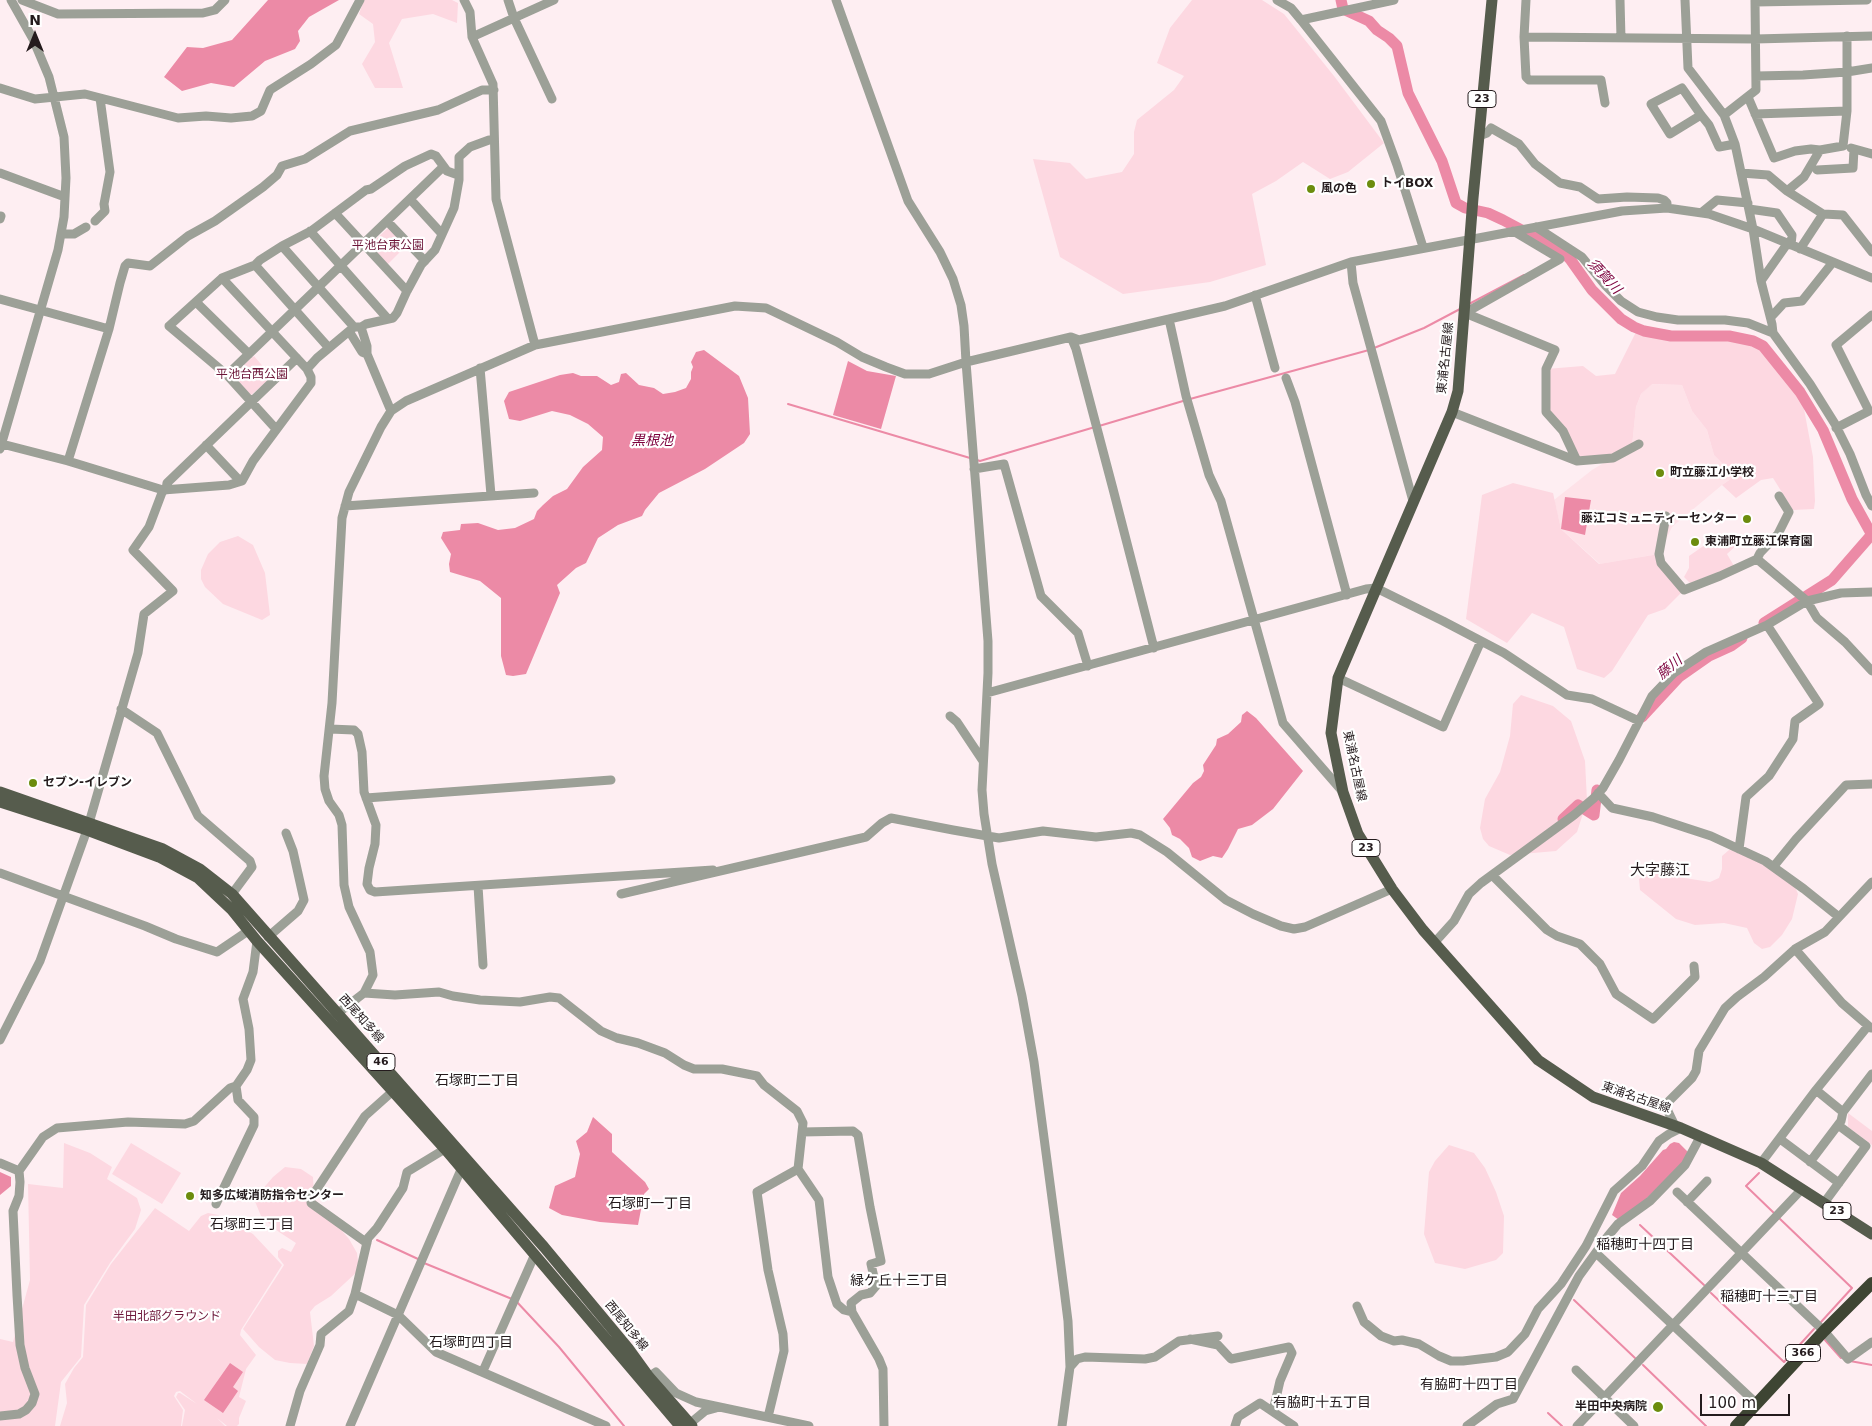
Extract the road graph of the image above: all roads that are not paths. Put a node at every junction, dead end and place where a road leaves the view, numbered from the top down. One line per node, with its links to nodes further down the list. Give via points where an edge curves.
1 (11, 0): 31 (street, via 44,62)
2 (22, 0): 3 (street, via 58,14 203,13 215,10)
3 (225, 0)
4 (360, 0): 33 (street, via 336,45 270,90 261,111 252,116 178,118)
5 (464, 0): 21 (street, via 470,12)
6 (508, 0): 17 (street)
7 (554, 0): 17 (street)
8 (836, 0): 105 (street, via 908,201 953,279 961,305)
9 (1276, 0): 18 (street, via 1291,8)
10 (1394, 0): 18 (street)
11 (1492, 0): 40 (main road, 東浦名古屋線 / 23)
12 (1526, 0): 22 (street)
13 (1620, 0): 23 (street)
14 (1686, 0): 24 (street)
15 (1867, 0): 16 (street)
16 (1755, 1): 25 (street)
17 (514, 18): 21 (street); 34 (street)
18 (1301, 20): 73 (street, via 1381,121)
19 (1847, 36): 20 (street); 25 (street); 27 (street)
20 (1872, 36)
21 (472, 37): 30 (street)
22 (1524, 38): 23 (street); 35 (street, via 1526,77 1529,80 1601,80)
23 (1621, 38): 24 (street)
24 (1686, 39): 25 (street); 39 (street, via 1688,68)
25 (1755, 39): 28 (street)
26 (1872, 68): 27 (street)
27 (1846, 72): 28 (street); 36 (street)
28 (1756, 76): 32 (street, via 1756,90)
29 (0, 88): 31 (street, via 35,99)
30 (494, 90): 41 (street); 96 (street, via 482,90 438,110 350,131 305,159 282,166 263,187 216,222 188,236 150,266 128,263)
31 (54, 96): 33 (street, via 79,94); 53 (street, via 64,137)
32 (1748, 97): 37 (street); 39 (street)
33 (100, 98): 60 (street, via 110,173 104,211)
34 (552, 99)
35 (1605, 103)
36 (1848, 111): 37 (street); 43 (street)
37 (1755, 114): 45 (street, via 1774,158 1795,150)
38 (1701, 115): 38 (street, via 1682,88 1651,104 1670,134); 42 (street, via 1719,147)
39 (1724, 115): 42 (street)
40 (1479, 136): 56 (street, via 1492,128 1519,144 1535,164 1560,183 1580,187 1598,199 1658,198 1667,203); 69 (main road, 東浦名古屋線 / 23)
41 (494, 140): 51 (street, via 470,147 460,155); 100 (street, via 496,199)
42 (1735, 144): 50 (street)
43 (1843, 146): 44 (street); 45 (street)
44 (1854, 149): 46 (street); 48 (street, via 1852,168)
45 (1820, 150): 52 (street, via 1804,177)
46 (1872, 154)
47 (443, 167): 51 (street); 54 (street); 57 (street, via 431,154 405,166)
48 (1817, 170)
49 (0, 173): 53 (street)
50 (1741, 173): 52 (street, via 1768,175); 55 (street)
51 (458, 175): 68 (street, via 454,208)
52 (1787, 191): 59 (street)
53 (65, 197): 67 (street)
54 (410, 199): 61 (street); 68 (street)
55 (1748, 206): 58 (street, via 1717,200); 64 (street); 72 (street, via 1777,213 1792,235)
56 (1667, 208): 58 (street); 63 (street, via 1622,211)
57 (335, 213): 65 (street); 70 (street)
58 (1701, 213): 64 (street)
59 (1823, 214): 72 (street); 74 (street, via 1843,215)
60 (95, 221)
61 (387, 221): 70 (street); 75 (street)
62 (86, 227): 67 (street, via 74,234)
63 (1535, 227): 66 (street); 98 (street, via 1582,257 1605,285 1638,312 1656,318 1748,323)
64 (1753, 228): 72 (street); 82 (street)
65 (310, 231): 71 (street); 79 (street)
66 (1513, 231): 69 (street); 88 (street, via 1560,259)
67 (61, 234): 89 (street)
68 (442, 234): 75 (street, via 435,250)
69 (1470, 239): 73 (street); 88 (main road, 東浦名古屋線 / 23)
70 (364, 243): 79 (street); 84 (street)
71 (282, 246): 78 (street); 83 (street)
72 (1793, 246): 77 (street); 82 (street)
73 (1423, 247): 76 (street)
74 (1872, 252)
75 (425, 261): 84 (street)
76 (1350, 262): 85 (street); 127 (street)
77 (1833, 262): 81 (street); 92 (street, via 1802,301 1784,303)
78 (255, 265): 80 (street); 90 (street)
79 (341, 265): 83 (street); 93 (street)
80 (222, 278): 87 (street); 97 (street)
81 (1872, 278)
82 (1761, 280): 92 (street)
83 (318, 287): 90 (street); 95 (street)
84 (407, 291): 93 (street, via 397,313)
85 (1255, 295): 94 (street); 107 (street)
86 (0, 298): 89 (street)
87 (196, 302): 102 (street); 109 (street, via 168,326)
88 (1465, 308): 113 (main road, 東浦名古屋線 / 23, via 1458,391); 120 (street, via 1555,350 1546,369 1546,412 1563,431)
89 (41, 309): 96 (street); 118 (street)
90 (295, 310): 97 (street); 101 (street)
91 (1872, 314): 114 (street, via 1836,345 1869,411)
92 (1771, 317): 98 (street)
93 (388, 319): 95 (street)
94 (1169, 320): 99 (street, via 1079,340); 136 (street, via 1187,400 1209,475 1221,501)
95 (354, 328): 101 (street); 103 (street, via 367,346); 103 (street, via 362,352)
96 (108, 329): 119 (street)
97 (272, 331): 102 (street); 104 (street)
98 (1773, 333): 114 (street, via 1810,384)
99 (1071, 337): 105 (street); 139 (street)
100 (535, 345): 105 (street, via 727,306 748,306 781,314 862,357 905,374 929,374); 106 (street)
101 (329, 348): 108 (street)
102 (249, 354): 109 (street)
103 (367, 354): 112 (street)
104 (297, 358): 108 (street); 111 (street)
105 (966, 362): 121 (street)
106 (480, 368): 112 (street); 125 (street)
107 (1275, 368)
108 (307, 369): 115 (street, via 311,383)
109 (227, 375): 111 (street)
110 (1286, 378): 134 (street)
111 (251, 402): 115 (street); 117 (street)
112 (390, 411): 128 (street)
113 (1452, 412): 120 (street); 127 (main road, 東浦名古屋線 / 23)
114 (1836, 428): 129 (street)
115 (276, 429): 122 (street)
116 (1638, 444): 120 (street, via 1612,458)
117 (206, 445): 122 (street); 123 (street, via 167,483)
118 (1, 446): 119 (street)
119 (68, 461): 123 (street)
120 (1577, 461)
121 (973, 462): 140 (street, via 1004,464 1040,596 1078,633); 143 (street, via 988,641)
122 (240, 481): 123 (street, via 229,485)
123 (164, 490): 144 (street, via 149,527 133,550 173,591 144,614 138,653)
124 (534, 493): 125 (street)
125 (491, 495): 128 (street)
126 (1779, 496): 131 (street, via 1789,512 1778,534)
127 (1413, 501): 132 (main road, 東浦名古屋線 / 23)
128 (345, 506): 147 (street, via 341,527)
129 (1872, 506)
130 (1666, 516): 131 (street, via 1659,554 1661,563 1684,590)
131 (1756, 559): 135 (street)
132 (1376, 588): 134 (street); 138 (street); 142 (main road, 東浦名古屋線 / 23)
133 (1872, 592): 135 (street, via 1841,593)
134 (1347, 595): 136 (street)
135 (1807, 601): 137 (street); 141 (street, via 1817,618)
136 (1254, 620): 139 (street); 152 (street, via 1284,723)
137 (1767, 625): 146 (street, via 1706,652 1674,673 1652,696); 159 (street, via 1819,704 1795,722 1793,739 1769,776 1746,797)
138 (1481, 641): 142 (street, via 1443,727); 146 (street, via 1511,657 1556,690 1592,699)
139 (1154, 648): 140 (street)
140 (1088, 666): 143 (street)
141 (1872, 671)
142 (1338, 678): 152 (main road, 東浦名古屋線 / 23, via 1331,733)
143 (987, 693): 148 (street)
144 (121, 709): 156 (street); 167 (street, via 157,732 198,816 250,861 252,867)
145 (950, 716): 148 (street)
146 (1639, 721): 153 (street)
147 (330, 729): 154 (street, via 354,730 358,734); 178 (street, via 325,789 342,825 344,885 349,907 370,952 373,975)
148 (983, 761): 158 (street)
149 (611, 780): 154 (street)
150 (1872, 784): 160 (street, via 1846,785)
151 (0, 792): 156 (main road, 西尾知多線 / 46)
152 (1342, 792): 166 (main road, 東浦名古屋線 / 23, via 1358,834)
153 (1598, 793): 159 (street, via 1612,808 1675,824); 163 (street, via 1574,815)
154 (366, 798): 165 (street, via 376,825 376,844 367,884 370,890)
155 (0, 802): 156 (main road, 西尾知多線 / 46)
156 (88, 826): 167 (main road, 西尾知多線 / 46, via 163,849 200,870); 169 (street); 171 (main road, 西尾知多線 / 46, via 198,878 232,910)
157 (286, 833): 172 (street, via 304,900 298,911)
158 (986, 836): 161 (street, via 891,818 866,837); 166 (street, via 999,838 1043,831 1096,837 1140,835 1167,852 1226,900 1294,930); 223 (street, via 1034,1062 1067,1312)
159 (1739, 849): 160 (street)
160 (1774, 866): 170 (street)
161 (721, 871): 165 (street, via 709,869); 168 (street)
162 (0, 873): 169 (street)
163 (1492, 875): 174 (street, via 1469,894 1454,921); 177 (street, via 1547,930 1580,944 1600,964 1616,994 1653,1019 1695,978)
164 (1872, 882): 170 (street)
165 (478, 886): 176 (street)
166 (1392, 889): 174 (main road, 東浦名古屋線 / 23)
167 (232, 894): 172 (main road, 西尾知多線 / 46)
168 (621, 894)
169 (63, 895): 171 (street, via 217,952); 181 (street, via 40,961)
170 (1839, 918): 175 (street, via 1826,932)
171 (248, 931): 173 (main road, 西尾知多線 / 46)
172 (268, 937): 179 (main road, 西尾知多線 / 46)
173 (257, 941): 179 (main road, 西尾知多線 / 46); 183 (street, via 253,972 243,999 251,1060)
174 (1435, 942): 188 (main road, 東浦名古屋線 / 23, via 1538,1060 1593,1097)
175 (1795, 949): 180 (street, via 1842,1003); 188 (street, via 1764,978 1737,997 1721,1015 1699,1051 1692,1078 1665,1105)
176 (483, 964)
177 (1694, 966)
178 (364, 993): 179 (street); 189 (street, via 439,992 480,1000 520,1002 559,998 601,1032 665,1053 694,1069 722,1069 757,1076 797,1112 803,1123)
179 (333, 1016): 185 (main road, 西尾知多線 / 46); 195 (main road, 西尾知多線 / 46)
180 (1870, 1027): 184 (street)
181 (0, 1040)
182 (1872, 1074): 186 (street)
183 (236, 1086): 198 (street, via 194,1121 185,1124 128,1122 57,1128 42,1137); 205 (street, via 238,1100 254,1117 254,1125)
184 (1816, 1090): 186 (street); 191 (street)
185 (393, 1091): 192 (main road, 西尾知多線 / 46); 209 (street, via 364,1116 311,1198 311,1203)
186 (1843, 1112): 187 (street)
187 (1838, 1125): 194 (street); 200 (street, via 1866,1146)
188 (1678, 1127): 190 (main road, 東浦名古屋線 / 23); 206 (street, via 1659,1141 1642,1166 1614,1191)
189 (802, 1132): 197 (street); 216 (street, via 853,1131 858,1135 881,1261 871,1264 876,1286 851,1303)
190 (1700, 1138): 196 (main road, 東浦名古屋線 / 23); 207 (street, via 1685,1165 1646,1204)
191 (1780, 1139): 194 (street); 196 (street)
192 (445, 1149): 195 (main road, 西尾知多線 / 46); 209 (street, via 407,1172 403,1188)
193 (0, 1162): 198 (street)
194 (1810, 1162): 200 (street)
195 (465, 1164): 211 (main road, 西尾知多線 / 46); 217 (street); 226 (main road, 西尾知多線 / 46, via 544,1247)
196 (1761, 1164): 201 (main road, 東浦名古屋線 / 23)
197 (798, 1169): 216 (street, via 819,1200 828,1277 837,1304); 232 (street, via 756,1192 784,1351)
198 (19, 1171): 231 (street, via 19,1196 13,1211 16,1295 20,1345 35,1394 26,1410)
199 (1707, 1181): 203 (street)
200 (1839, 1183): 204 (street)
201 (1802, 1189): 204 (main road, 東浦名古屋線 / 23); 212 (street)
202 (1677, 1192): 203 (street)
203 (1687, 1202): 212 (street)
204 (1824, 1203): 208 (main road, 東浦名古屋線 / 23)
205 (216, 1204)
206 (1604, 1214): 207 (street); 215 (street, via 1561,1284 1538,1309 1525,1334 1508,1352 1451,1361 1419,1344 1402,1340 1394,1342 1381,1336 1367,1326)
207 (1618, 1224): 210 (street)
208 (1872, 1234)
209 (367, 1243): 214 (street)
210 (1596, 1253): 218 (street); 242 (street, via 1579,1276 1513,1399 1497,1404)
211 (535, 1254): 225 (street); 233 (main road, 西尾知多線 / 46)
212 (1741, 1254): 218 (street); 219 (street)
213 (1872, 1284): 219 (highway, 366)
214 (356, 1294): 217 (street); 234 (street, via 349,1311 322,1334)
215 (1357, 1306)
216 (852, 1312): 238 (street, via 882,1369)
217 (398, 1315): 225 (street, via 436,1352); 235 (street)
218 (1672, 1326): 227 (street); 228 (street)
219 (1824, 1331): 222 (street, via 1848,1359); 228 (highway, 366)
220 (1218, 1336): 221 (street)
221 (1190, 1339): 223 (street, via 1179,1341 1156,1357 1085,1357 1077,1359); 230 (street, via 1215,1343 1231,1359 1290,1347 1292,1353 1280,1381)
222 (1872, 1342)
223 (1070, 1367): 239 (street)
224 (1576, 1370): 227 (street)
225 (483, 1371): 236 (street)
226 (649, 1377): 229 (street, via 656,1372 676,1393 696,1402); 233 (main road, 西尾知多線 / 46)
227 (1604, 1398): 243 (street); 244 (street)
228 (1756, 1403): 245 (highway, 366)
229 (721, 1407): 232 (street); 233 (street, via 705,1411)
230 (1273, 1411): 240 (street, via 1260,1404 1238,1418); 241 (street)
231 (0, 1416)
232 (768, 1417): 237 (street)
233 (687, 1425)
234 (290, 1426)
235 (350, 1426)
236 (606, 1426)
237 (809, 1426)
238 (884, 1426)
239 (1062, 1426)
240 (1235, 1426)
241 (1294, 1426)
242 (1467, 1426)
243 (1577, 1426)
244 (1634, 1426)
245 (1736, 1426)

